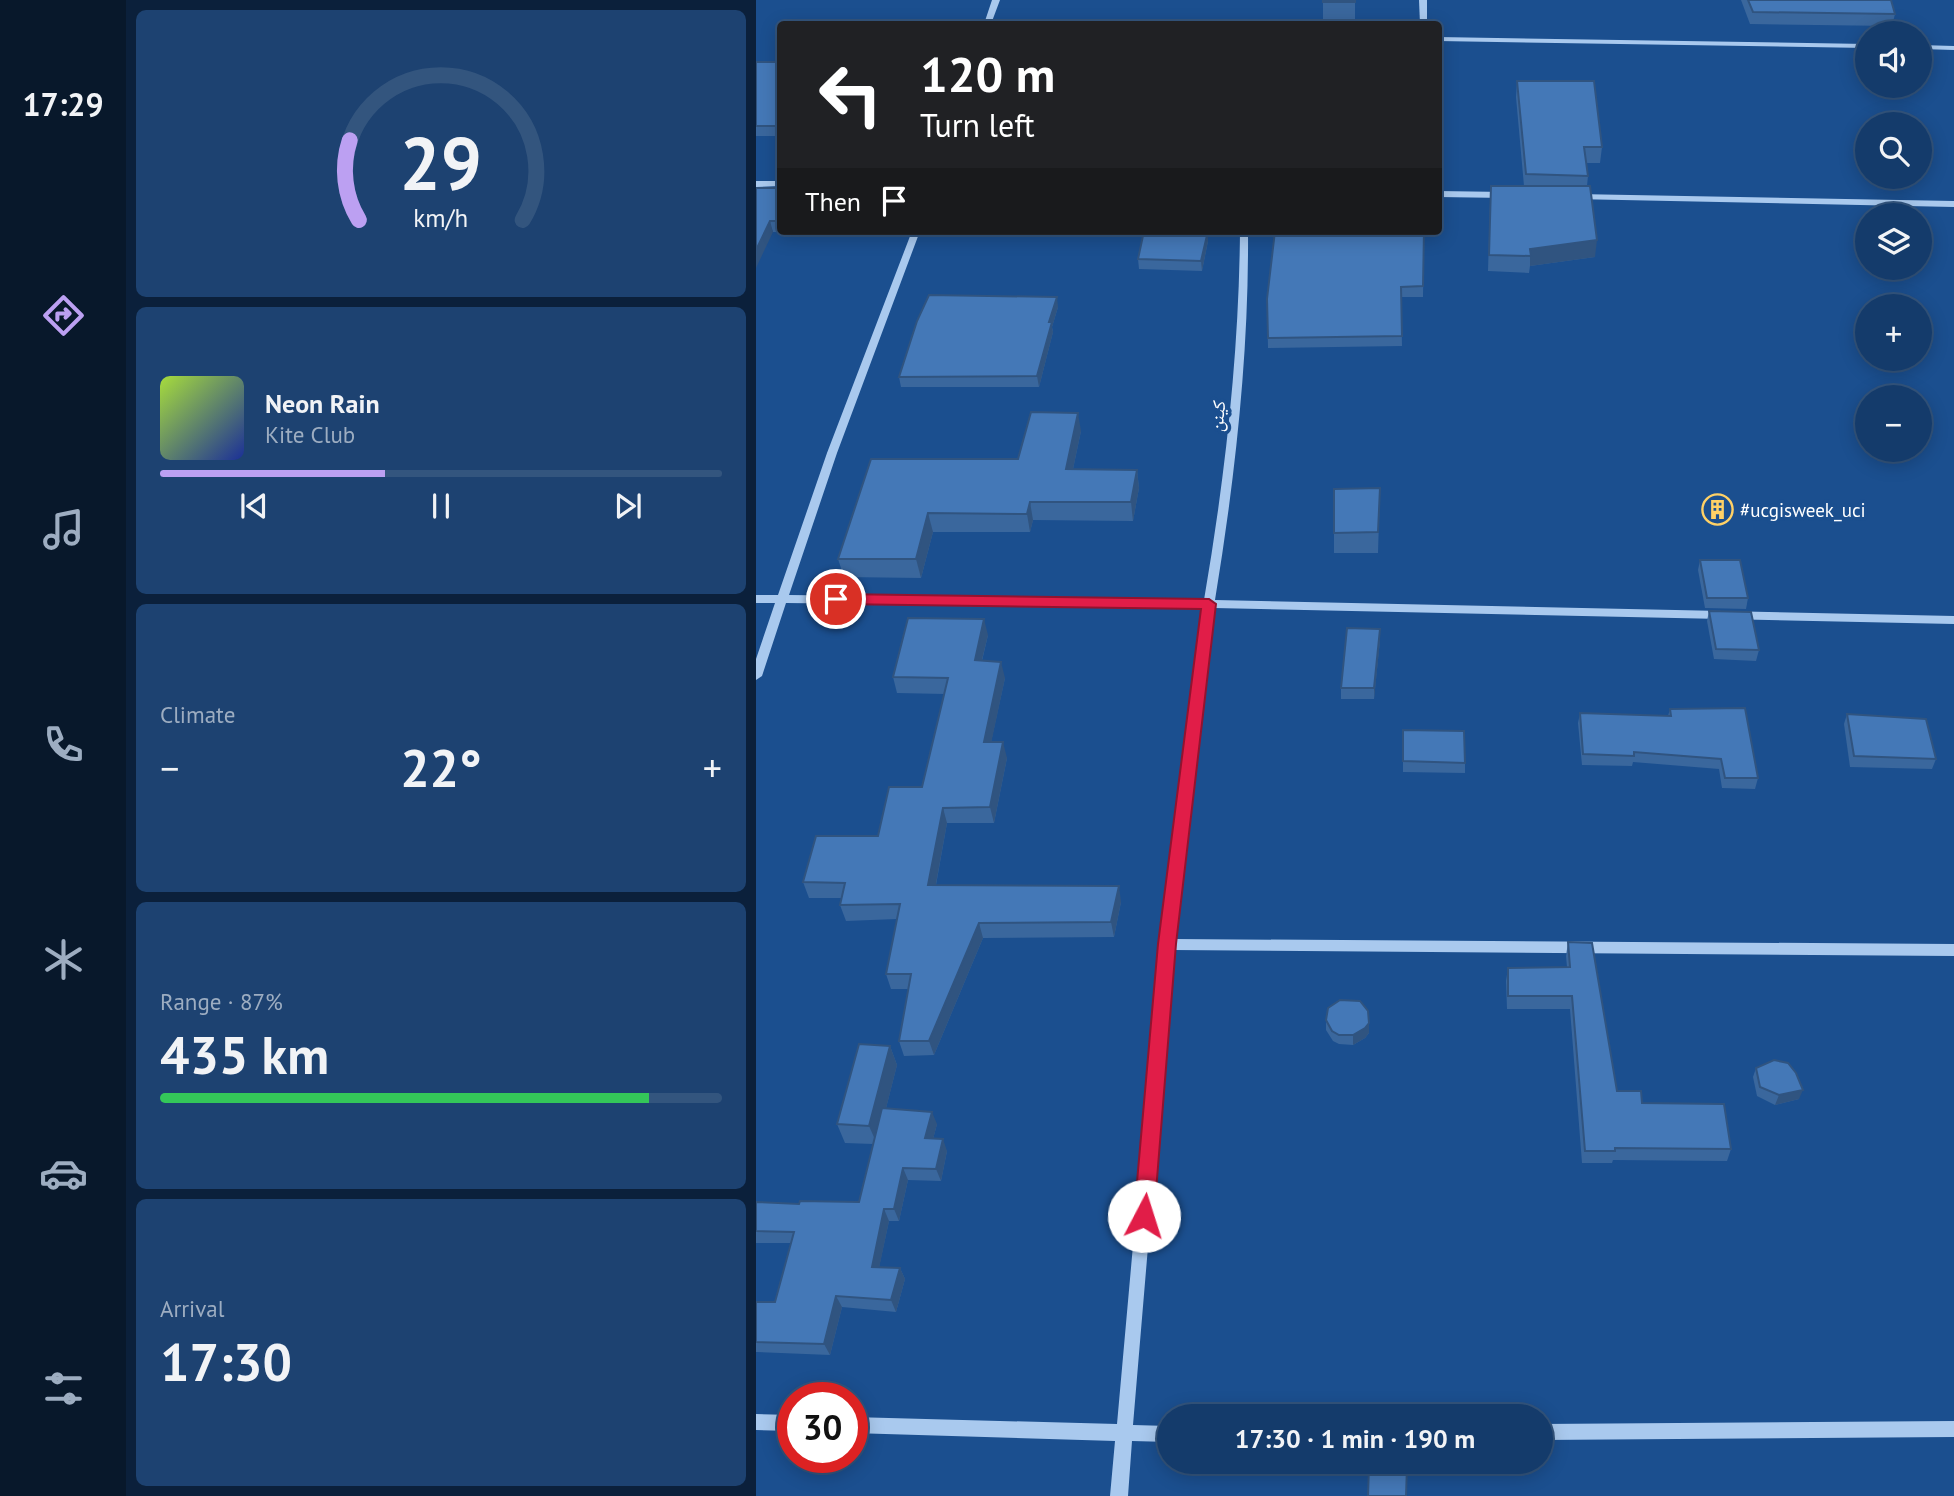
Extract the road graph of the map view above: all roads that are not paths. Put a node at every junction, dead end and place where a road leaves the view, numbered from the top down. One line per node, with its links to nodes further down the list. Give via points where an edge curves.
1 (996, 0): 3 (street)
2 (1423, 0): 4 (street)
3 (989, 21)
4 (1424, 21)
5 (1442, 39): 6 (street)
6 (1855, 46)
7 (1932, 47): 8 (street)
8 (1954, 48)
9 (756, 184): 10 (street)
10 (777, 184)
11 (1442, 194): 12 (street)
12 (1522, 196)
13 (1564, 197): 14 (street)
14 (1954, 204)
15 (914, 235): 18 (street, via 832,453)
16 (1244, 235): 19 (street, كينن, via 1245,302 1236,408)
17 (756, 599): 18 (street)
18 (783, 599): 19 (street); 21 (street)
19 (1209, 604): 20 (street); 22 (street, كينن)
20 (1954, 620)
21 (756, 676)
22 (1167, 944): 23 (street); 29 (street, كينن)
23 (1954, 950)
24 (756, 1422): 25 (street)
25 (777, 1423)
26 (868, 1426): 29 (street)
27 (1954, 1429): 28 (street)
28 (1553, 1432)
29 (1125, 1434): 30 (street); 31 (street, كينن)
30 (1157, 1434)
31 (1119, 1496)

